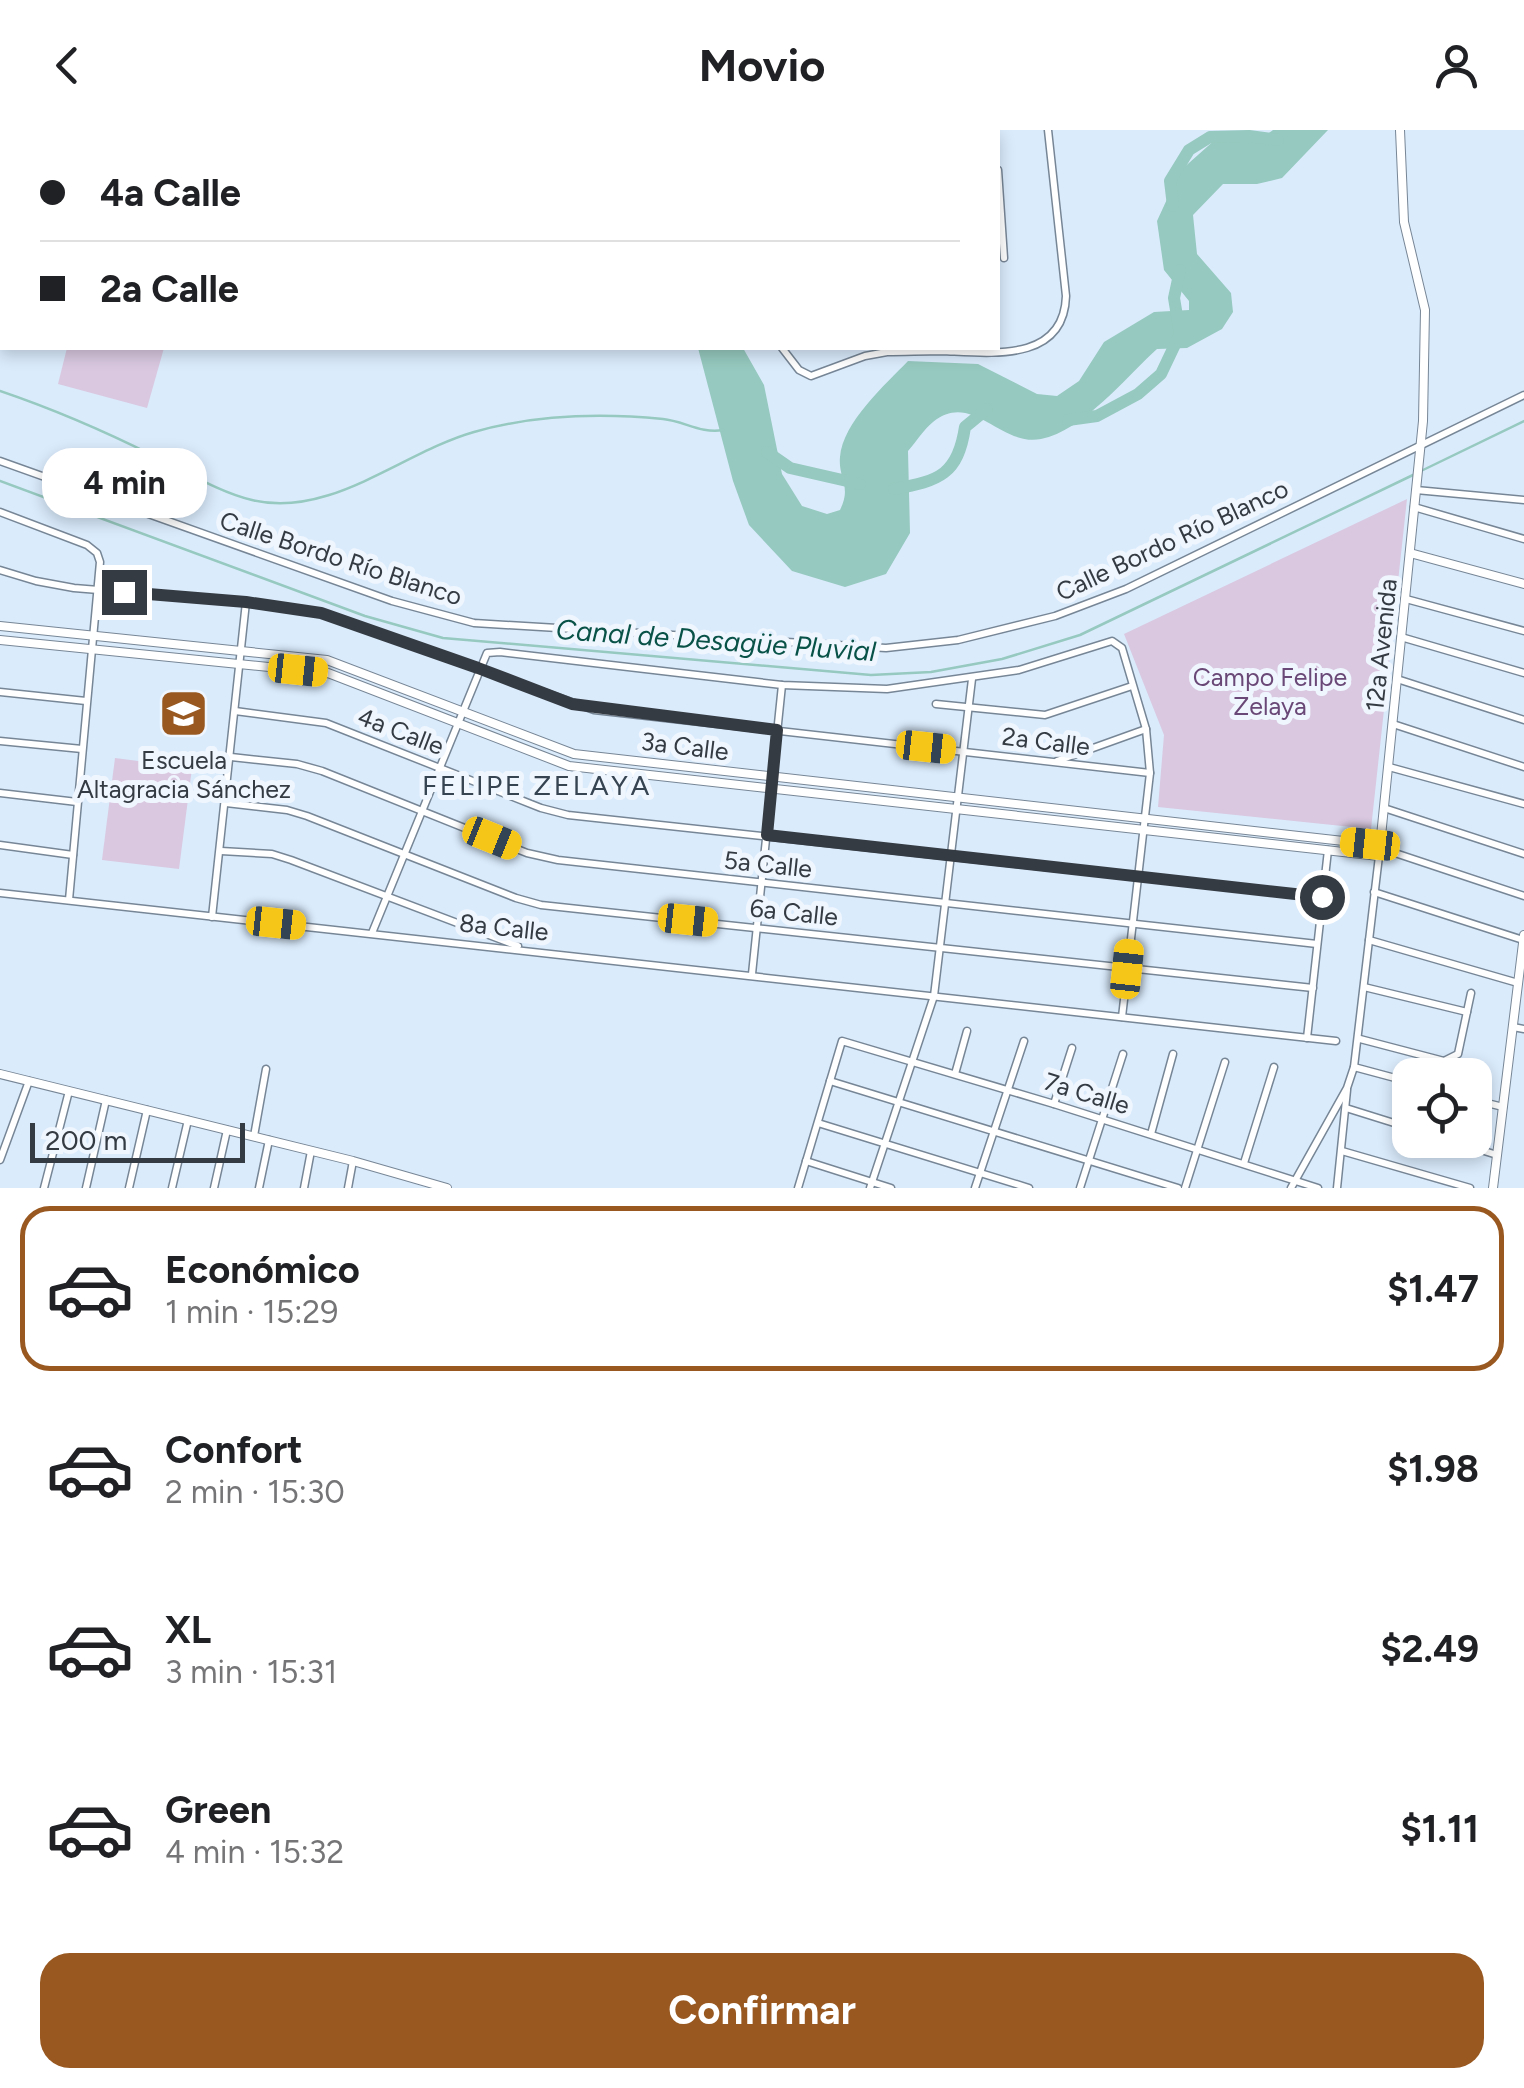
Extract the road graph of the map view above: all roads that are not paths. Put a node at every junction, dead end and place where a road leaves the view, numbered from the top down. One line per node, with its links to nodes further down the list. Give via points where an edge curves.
1 (1048, 130): 5 (street, via 1066,296 1059,328 1022,351 887,352 812,376)
2 (1400, 130): 7 (street, 12a Avenida, via 1404,222 1426,310)
3 (1000, 199): 4 (street)
4 (1004, 258)
5 (784, 350)
6 (1524, 395): 7 (street, Calle Bordo Río Blanco)
7 (1420, 446): 8 (street, Calle Bordo Río Blanco, via 1055,616 958,640 886,648 474,623 392,602); 9 (street, 12a Avenida)
8 (0, 461)
9 (1416, 490): 10 (street); 11 (street, 12a Avenida)
10 (1524, 500)
11 (1414, 506): 13 (street); 14 (street, 12a Avenida)
12 (0, 512): 17 (street, via 93,549 100,562)
13 (1524, 539)
14 (1410, 553): 16 (street); 18 (street, 12a Avenida)
15 (0, 570): 17 (street, 2a Calle)
16 (1524, 584)
17 (98, 591): 19 (street, 2a Calle); 22 (street)
18 (1406, 599): 21 (street); 23 (street, 12a Avenida)
19 (246, 602): 26 (street); 28 (street, 2a Calle, via 337,618)
20 (0, 626): 22 (street, 3a Calle)
21 (1524, 631)
22 (93, 636): 25 (street); 26 (street, 3a Calle)
23 (1401, 638): 29 (street); 31 (street, 12a Avenida)
24 (0, 640): 25 (street, 3a Calle)
25 (92, 650): 27 (street, 3a Calle); 35 (street)
26 (241, 650): 27 (street); 39 (street, 3a Calle, via 328,660)
27 (240, 663): 38 (street); 41 (street, 3a Calle, via 328,673)
28 (478, 668): 32 (street, via 493,652); 39 (street); 44 (street, 2a Calle, via 594,710)
29 (1524, 673)
30 (972, 679): 32 (street, via 888,690); 33 (street, via 1112,640 1122,648); 37 (street)
31 (1398, 679): 40 (street); 42 (street, 12a Avenida)
32 (782, 685): 44 (street)
33 (1132, 686): 37 (street, via 1045,715); 43 (street)
34 (0, 692): 35 (street)
35 (86, 701): 46 (street)
36 (936, 704): 37 (street)
37 (968, 708): 47 (street)
38 (235, 711): 48 (street); 50 (street, 4a Calle, via 308,718)
39 (462, 712): 41 (street); 54 (street, 3a Calle, via 574,754)
40 (1524, 720)
41 (457, 723): 50 (street); 55 (street, 3a Calle, via 569,766)
42 (1393, 724): 51 (street, 12a Avenida); 52 (street)
43 (1146, 729): 49 (street); 53 (street)
44 (777, 730): 47 (street, 2a Calle); 54 (street)
45 (0, 741): 46 (street)
46 (82, 749): 58 (street)
47 (964, 751): 49 (street, 2a Calle); 57 (street)
48 (231, 757): 59 (street); 62 (street, 5a Calle, via 298,764)
49 (1056, 762): 53 (street, 2a Calle)
50 (438, 766): 62 (street); 66 (street, 4a Calle, via 568,814)
51 (1389, 767): 60 (street); 61 (street, 12a Avenida)
52 (1524, 767)
53 (1150, 773): 64 (street)
54 (772, 776): 55 (street); 57 (street, 3a Calle)
55 (772, 789): 63 (street, 3a Calle); 66 (street)
56 (0, 793): 58 (street)
57 (958, 798): 63 (street); 64 (street, 3a Calle)
58 (77, 802): 73 (street)
59 (226, 804): 69 (street); 71 (street, 6a Calle, via 286,810)
60 (1524, 804)
61 (1384, 808): 70 (street, 12a Avenida); 72 (street)
62 (421, 810): 71 (street); 76 (street, 5a Calle, via 558,860)
63 (957, 810): 65 (street, 3a Calle); 74 (street)
64 (1144, 817): 65 (street); 70 (street, 3a Calle, via 1370,844)
65 (1142, 830): 68 (street, 3a Calle); 75 (street)
66 (767, 835): 74 (street, 4a Calle); 76 (street)
67 (0, 845): 73 (street)
68 (1328, 850): 70 (street, 3a Calle); 80 (street)
69 (221, 851): 81 (street, via 272,854); 84 (street)
70 (1379, 852): 77 (street, 12a Avenida); 79 (street)
71 (405, 853): 81 (street); 86 (street, 6a Calle, via 541,904)
72 (1524, 854)
73 (73, 855): 82 (street)
74 (953, 857): 75 (street, 4a Calle); 83 (street)
75 (1137, 878): 80 (street, 4a Calle); 85 (street)
76 (762, 883): 83 (street, 5a Calle); 86 (street)
77 (1374, 892): 88 (street); 89 (street, 12a Avenida)
78 (0, 893): 82 (street, 8a Calle)
79 (1524, 896)
80 (1322, 897): 90 (street)
81 (387, 898): 87 (street); 92 (street)
82 (69, 900): 84 (street, 8a Calle)
83 (947, 904): 85 (street, 5a Calle); 91 (street)
84 (212, 917): 87 (street, 8a Calle)
85 (1131, 924): 90 (street, 5a Calle); 93 (street)
86 (756, 928): 91 (street, 6a Calle); 94 (street)
87 (372, 933): 92 (street, 8a Calle)
88 (1524, 938): 95 (street)
89 (1369, 940): 95 (street); 96 (street, 12a Avenida)
90 (1317, 944): 97 (street)
91 (942, 949): 93 (street, 6a Calle); 99 (street)
92 (528, 950): 94 (street, 8a Calle)
93 (1127, 969): 97 (street, 6a Calle); 101 (street)
94 (752, 974): 99 (street, 8a Calle)
95 (1518, 982): 102 (street)
96 (1364, 987): 100 (street); 106 (street, 12a Avenida)
97 (1313, 988): 105 (street)
98 (1471, 992): 100 (street)
99 (934, 996): 101 (street, 8a Calle); 112 (street)
100 (1467, 1012): 106 (street, via 1458,1054 1449,1060)
101 (1122, 1017): 105 (street, 8a Calle)
102 (1513, 1027): 103 (street); 130 (street)
103 (1524, 1029)
104 (967, 1030): 118 (street)
105 (1306, 1038): 107 (street, 8a Calle)
106 (1360, 1039): 115 (street, 12a Avenida)
107 (1336, 1041)
108 (1024, 1042): 123 (street)
109 (1072, 1048): 127 (street)
110 (1123, 1054): 132 (street)
111 (1173, 1054): 138 (street)
112 (912, 1062): 118 (street, 7a Calle); 121 (street, 7a Calle, via 842,1041); 126 (street)
113 (1225, 1062): 142 (street)
114 (1274, 1066): 151 (street)
115 (1354, 1068): 119 (street); 122 (street, 12a Avenida)
116 (266, 1070): 139 (street)
117 (0, 1074): 120 (street)
118 (955, 1074): 123 (street, 7a Calle)
119 (1392, 1078)
120 (29, 1081): 124 (street); 147 (street)
121 (830, 1081): 126 (street); 135 (street)
122 (1347, 1088): 129 (street); 154 (street)
123 (1008, 1090): 127 (street, 7a Calle); 137 (street)
124 (70, 1091): 125 (street); 155 (street)
125 (106, 1100): 131 (street); 156 (street)
126 (898, 1103): 137 (street); 141 (street)
127 (1054, 1104): 132 (street, 7a Calle)
128 (1492, 1105): 130 (street)
129 (1346, 1108): 134 (street); 144 (street)
130 (1503, 1108): 146 (street)
131 (147, 1110): 133 (street); 157 (street)
132 (1102, 1119): 138 (street, 7a Calle); 148 (street)
133 (188, 1120): 136 (street); 158 (street)
134 (1392, 1122)
135 (818, 1123): 141 (street); 150 (street)
136 (227, 1130): 139 (street); 159 (street)
137 (994, 1132): 148 (street); 152 (street)
138 (1151, 1134): 142 (street, 7a Calle)
139 (254, 1136): 140 (street)
140 (269, 1140): 143 (street); 160 (street)
141 (885, 1144): 152 (street); 153 (street)
142 (1197, 1149): 151 (street, 7a Calle); 169 (street)
143 (311, 1151): 149 (street); 161 (street)
144 (1342, 1151): 171 (street); 172 (street)
145 (1492, 1153): 146 (street)
146 (1497, 1155): 173 (street)
147 (0, 1160)
148 (1089, 1160): 168 (street); 169 (street)
149 (353, 1161): 162 (street); 163 (street)
150 (806, 1161): 153 (street); 164 (street)
151 (1244, 1164): 154 (street, 7a Calle)
152 (980, 1173): 166 (street); 167 (street)
153 (871, 1185): 165 (street)
154 (1292, 1185): 170 (street, 7a Calle)
155 (44, 1188)
156 (86, 1188)
157 (129, 1188)
158 (172, 1188)
159 (214, 1188)
160 (259, 1188)
161 (304, 1188)
162 (348, 1188)
163 (445, 1188)
164 (798, 1188)
165 (891, 1188)
166 (976, 1188)
167 (1029, 1188)
168 (1080, 1188)
169 (1182, 1188)
170 (1318, 1188)
171 (1338, 1188)
172 (1470, 1188)
173 (1493, 1188)

